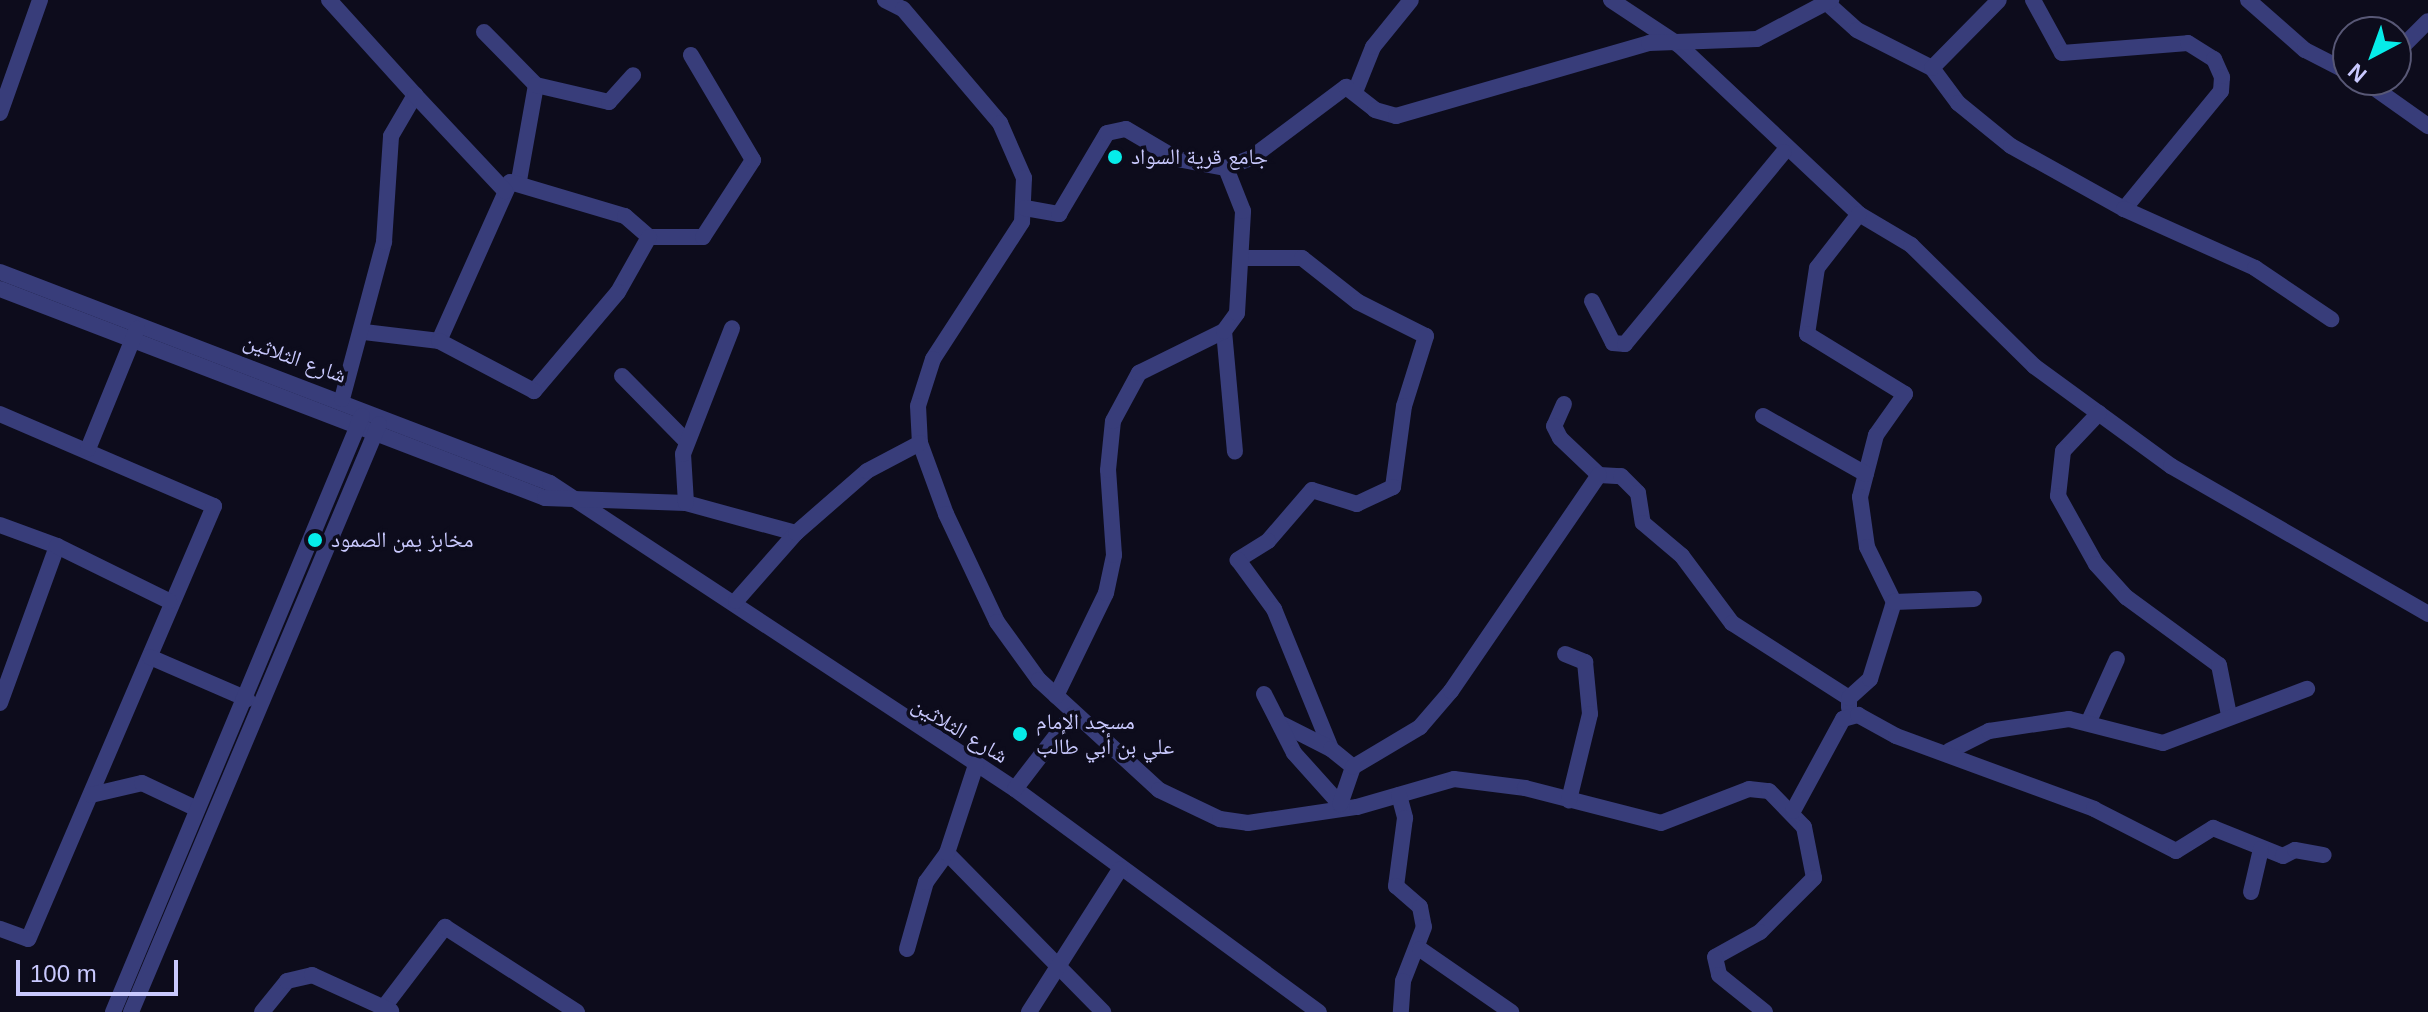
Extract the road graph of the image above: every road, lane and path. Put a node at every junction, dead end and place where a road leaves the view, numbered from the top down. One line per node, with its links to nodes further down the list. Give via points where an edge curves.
1 (40, 0): 22 (street)
2 (329, 0): 20 (street)
3 (885, 0): 28 (street, via 903,9 1000,123 1024,178)
4 (1411, 0): 19 (street, via 1373,47)
5 (1611, 0): 13 (street)
6 (1999, 0): 16 (street)
7 (2033, 0): 29 (street, via 2062,53 2188,43 2214,59 2222,77 2221,91)
8 (2248, 0): 15 (street, via 2305,50)
9 (1829, 2): 13 (street, via 1757,39); 16 (street, via 1857,30)
10 (2428, 21): 12 (street)
11 (484, 32): 18 (street)
12 (2412, 37)
13 (1679, 45): 19 (street, via 1649,43 1549,67 1396,116 1375,110); 24 (street)
14 (691, 55): 31 (street, via 753,160 703,237)
15 (2332, 64)
16 (1932, 68): 29 (street, via 1958,103 2011,146)
17 (633, 75): 18 (street, via 609,102)
18 (536, 85): 26 (street)
19 (1355, 92): 25 (street, via 1346,87 1322,98 1251,158)
20 (415, 95): 27 (street); 40 (street, via 391,136 384,242)
21 (2390, 96): 23 (street)
22 (0, 113)
23 (2428, 126)
24 (1784, 152): 30 (street); 35 (street, via 1625,344 1613,343)
25 (1226, 168): 28 (street, via 1177,159 1126,129 1107,133 1093,148 1059,214); 32 (street, via 1243,211)
26 (519, 180): 27 (street); 31 (street, via 625,216)
27 (505, 191): 41 (street)
28 (1025, 208): 51 (street, via 933,359 918,406)
29 (2124, 209): 36 (street, via 2255,268)
30 (1859, 214): 45 (street, via 1911,245 2034,366); 54 (street, via 1817,268 1807,334 1905,394 1876,435)
31 (649, 237): 41 (street, via 618,292 534,391)
32 (1241, 258): 39 (street, via 1237,313); 80 (street, via 1302,258 1358,302 1426,336 1404,406 1393,487 1357,504 1312,490 1268,541 1238,560 1274,609)
33 (0, 272): 38 (street, شارع الثلاثين)
34 (0, 289): 38 (street, شارع الثلاثين)
35 (1592, 301)
36 (2331, 319)
37 (732, 328): 50 (street)
38 (137, 330): 43 (street, شارع الثلاثين); 47 (street, شارع الثلاثين); 52 (street)
39 (1224, 331): 53 (street); 71 (street, via 1139,373 1113,421 1108,470 1114,555 1106,593)
40 (364, 332): 41 (street); 43 (street)
41 (439, 341)
42 (622, 376): 50 (street)
43 (342, 399): 47 (street, شارع الثلاثين)
44 (1564, 404): 55 (street, via 1554,426)
45 (2099, 413): 65 (street, via 2171,466); 76 (street, via 2063,451 2058,496 2096,564 2126,597 2219,665)
46 (0, 414): 52 (street)
47 (362, 416): 49 (street, شارع الثلاثين); 73 (street)
48 (1763, 416): 54 (street)
49 (379, 423): 56 (street, شارع الثلاثين, via 550,483); 102 (street)
50 (686, 441): 57 (street)
51 (920, 443): 59 (street, via 867,471); 71 (street, via 997,622)
52 (88, 449): 62 (street, via 214,506)
53 (1235, 452)
54 (1866, 474): 64 (street, via 1860,497 1867,547)
55 (1599, 475): 72 (street, via 1621,476 1638,493 1643,523 1682,556 1732,623); 83 (street, via 1451,691 1420,727)
56 (569, 498): 57 (street); 63 (street, شارع الثلاثين)
57 (686, 503): 59 (street)
58 (0, 525): 60 (street)
59 (796, 533): 63 (street)
60 (57, 546): 62 (street); 74 (street)
61 (1974, 599): 64 (street)
62 (169, 601): 67 (street)
63 (736, 601): 82 (street, شارع الثلاثين, via 852,689)
64 (1894, 602): 72 (street, via 1870,679)
65 (2428, 614)
66 (1565, 654): 87 (street, via 1585,662 1590,714)
67 (150, 657): 73 (street); 85 (street)
68 (2117, 659): 78 (street)
69 (2307, 689): 76 (street)
70 (1264, 694): 79 (street)
71 (1056, 696): 75 (street)
72 (1849, 698): 77 (street)
73 (247, 699): 89 (street)
74 (0, 703)
75 (1072, 715): 84 (street); 88 (street, via 1181,806 1220,819 1273,820)
76 (2229, 715): 78 (street, via 2163,743)
77 (1849, 717): 81 (street); 90 (street)
78 (2089, 721): 81 (street, via 1989,731)
79 (1282, 724): 80 (street); 88 (street, via 1294,753)
80 (1331, 749): 83 (street)
81 (1949, 751): 91 (street, via 2094,809 2176,851 2213,828)
82 (976, 765): 84 (street, شارع الثلاثين); 92 (street)
83 (1353, 767): 88 (street)
84 (1015, 789): 94 (street, شارع الثلاثين)
85 (91, 795): 89 (street, via 142,783); 96 (street, via 28,939)
86 (1399, 795): 87 (street, via 1454,779); 88 (street); 98 (street, via 1405,818 1396,886 1420,907)
87 (1569, 800): 90 (street, via 1661,823 1749,789 1769,791)
88 (1340, 804)
89 (197, 809): 101 (street)
90 (1793, 811): 110 (street, via 1804,827 1814,878 1760,932 1715,957 1719,975)
91 (2261, 849): 93 (street); 95 (street)
92 (947, 853): 97 (street, via 926,882); 99 (street)
93 (2324, 855)
94 (1120, 869): 99 (street); 107 (street, شارع الثلاثين)
95 (2251, 892)
96 (0, 929)
97 (907, 949)
98 (1420, 949): 108 (street, via 1403,981); 109 (street)
99 (1059, 966): 105 (street); 106 (street)
100 (388, 1010): 103 (street, via 312,975 287,981); 104 (street, via 445,927)
101 (113, 1012)
102 (131, 1012)
103 (262, 1012)
104 (577, 1012)
105 (1029, 1012)
106 (1103, 1012)
107 (1319, 1012)
108 (1401, 1012)
109 (1511, 1012)
110 (1765, 1012)

